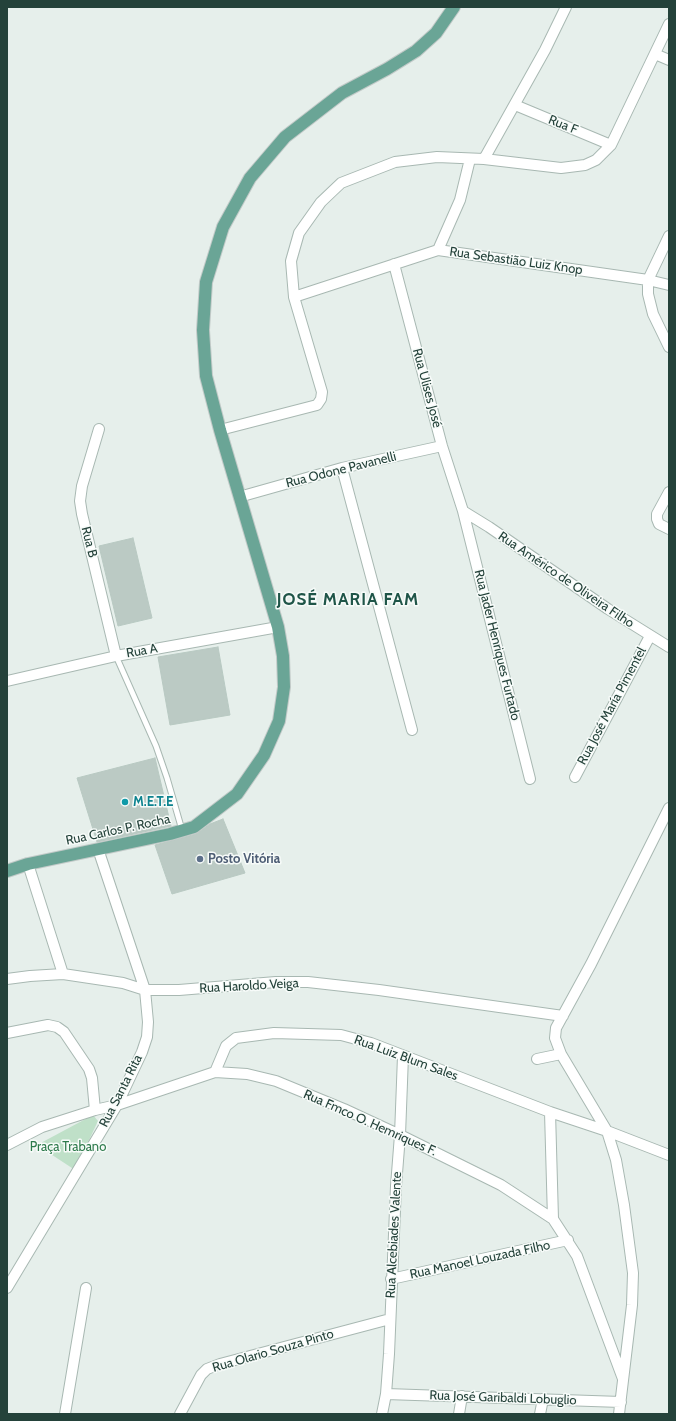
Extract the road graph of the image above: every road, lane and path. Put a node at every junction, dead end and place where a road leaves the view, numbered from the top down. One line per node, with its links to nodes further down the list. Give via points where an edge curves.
1 (454, 7): 18 (main road, Rua Carlos P. Rocha, via 436,33 416,51 342,93 285,137 250,178 223,227 206,282 203,330 206,376)
2 (566, 7): 6 (street)
3 (669, 24): 4 (street)
4 (655, 54): 5 (street); 7 (street)
5 (669, 60)
6 (515, 105): 7 (street, Rua F); 9 (street)
7 (611, 144): 9 (street, via 596,160 585,165 561,168)
8 (470, 159): 9 (street); 11 (street, via 460,200); 15 (street, via 437,158 395,162 341,183 321,202 298,233 291,261)
9 (484, 160)
10 (669, 236): 13 (street)
11 (438, 250): 12 (street, Rua Sebastião Luiz Knop); 13 (street, Rua Sebastião Luiz Knop)
12 (394, 264): 15 (street, Rua Sebastião Luiz Knop); 19 (street, Rua Ulises José)
13 (648, 280): 14 (street, Rua Sebastião Luiz Knop); 16 (street, via 648,294 654,314)
14 (669, 285)
15 (294, 297): 18 (street, via 322,392 321,399 317,405)
16 (669, 347)
17 (98, 429): 28 (street, Rua B, via 80,501)
18 (220, 430): 22 (main road, Rua Carlos P. Rocha)
19 (442, 446): 20 (street, Rua Odone Pavanelli); 23 (street, Rua Ulises José)
20 (342, 468): 22 (street, Rua Odone Pavanelli); 30 (street)
21 (669, 492): 24 (street, via 656,519 659,524)
22 (240, 497): 25 (main road, Rua Carlos P. Rocha)
23 (463, 511): 26 (street, Rua Américo de Oliveira Filho); 32 (street, Rua Jader Henriques Furtado)
24 (669, 529)
25 (278, 627): 28 (street, Rua A); 34 (main road, Rua Carlos P. Rocha, via 284,656 284,687 279,721 264,755 238,794 194,827)
26 (650, 636): 27 (street, Rua Américo de Oliveira Filho); 31 (street, Rua José María Pimentel)
27 (669, 647)
28 (116, 656): 29 (street, Rua A); 34 (lane, via 156,746)
29 (7, 681)
30 (412, 730)
31 (575, 777)
32 (530, 779)
33 (669, 808): 41 (street)
34 (182, 831): 35 (main road, Rua Carlos P. Rocha)
35 (98, 849): 36 (main road, Rua Carlos P. Rocha); 40 (street, Rua Santa Rita)
36 (28, 864): 37 (main road, Rua Carlos P. Rocha); 38 (street)
37 (7, 871)
38 (63, 974): 39 (street, Rua Haroldo Veiga); 40 (street, Rua Haroldo Veiga, via 123,983)
39 (7, 979)
40 (145, 990): 41 (street, Rua Haroldo Veiga, via 308,982); 47 (street, Rua Santa Rita, via 147,1037)
41 (563, 1016): 43 (street, via 556,1028 556,1038)
42 (7, 1033): 48 (street, via 48,1025 64,1032 89,1069)
43 (562, 1054): 45 (street); 50 (street)
44 (403, 1056): 46 (street, Rua Luiz Blum Sales, via 371,1043 341,1035 274,1034 236,1038 226,1046); 49 (street, Rua Luiz Blum Sales); 51 (street, Rua Alcebiades Valente)
45 (536, 1059)
46 (215, 1072): 47 (street, Rua Fmco O. Hemriques F.); 51 (street, Rua Fmco O. Hemriques F., via 247,1074 276,1081)
47 (117, 1105): 48 (street, Rua Fmco O. Hemriques F.); 57 (street, Rua Santa Rita)
48 (94, 1110): 52 (street, Rua Fmco O. Hemriques F., via 42,1127)
49 (550, 1112): 50 (street, Rua Luiz Blum Sales); 54 (street)
50 (607, 1131): 53 (street, Rua Luiz Blum Sales); 60 (street, via 616,1160 633,1273 632,1305)
51 (400, 1135): 54 (street, Rua Fmco O. Hemriques F., via 501,1185); 56 (street, Rua Alcebiades Valente)
52 (8, 1146)
53 (669, 1155)
54 (553, 1219): 55 (street, Rua Fmco O. Hemriques F.)
55 (568, 1240): 56 (street, Rua Manoel Louzada Filho); 60 (street, Rua Fmco O. Hemriques F., via 577,1256)
56 (391, 1279): 59 (street, Rua Alcebiades Valente)
57 (7, 1288)
58 (86, 1288): 65 (street)
59 (390, 1319): 61 (street, Rua Alcebiades Valente); 66 (street, Rua Olario Souza Pinto, via 207,1369)
60 (623, 1378): 64 (street)
61 (386, 1394): 62 (street, Rua José Garibaldi Lobuglio); 67 (street, Rua Alcebiades Valente)
62 (462, 1396): 63 (street, Rua José Garibaldi Lobuglio); 68 (street)
63 (543, 1399): 64 (street, Rua José Garibaldi Lobuglio); 69 (street)
64 (621, 1402): 70 (street)
65 (65, 1414)
66 (180, 1414)
67 (382, 1414)
68 (459, 1414)
69 (540, 1414)
70 (619, 1414)

